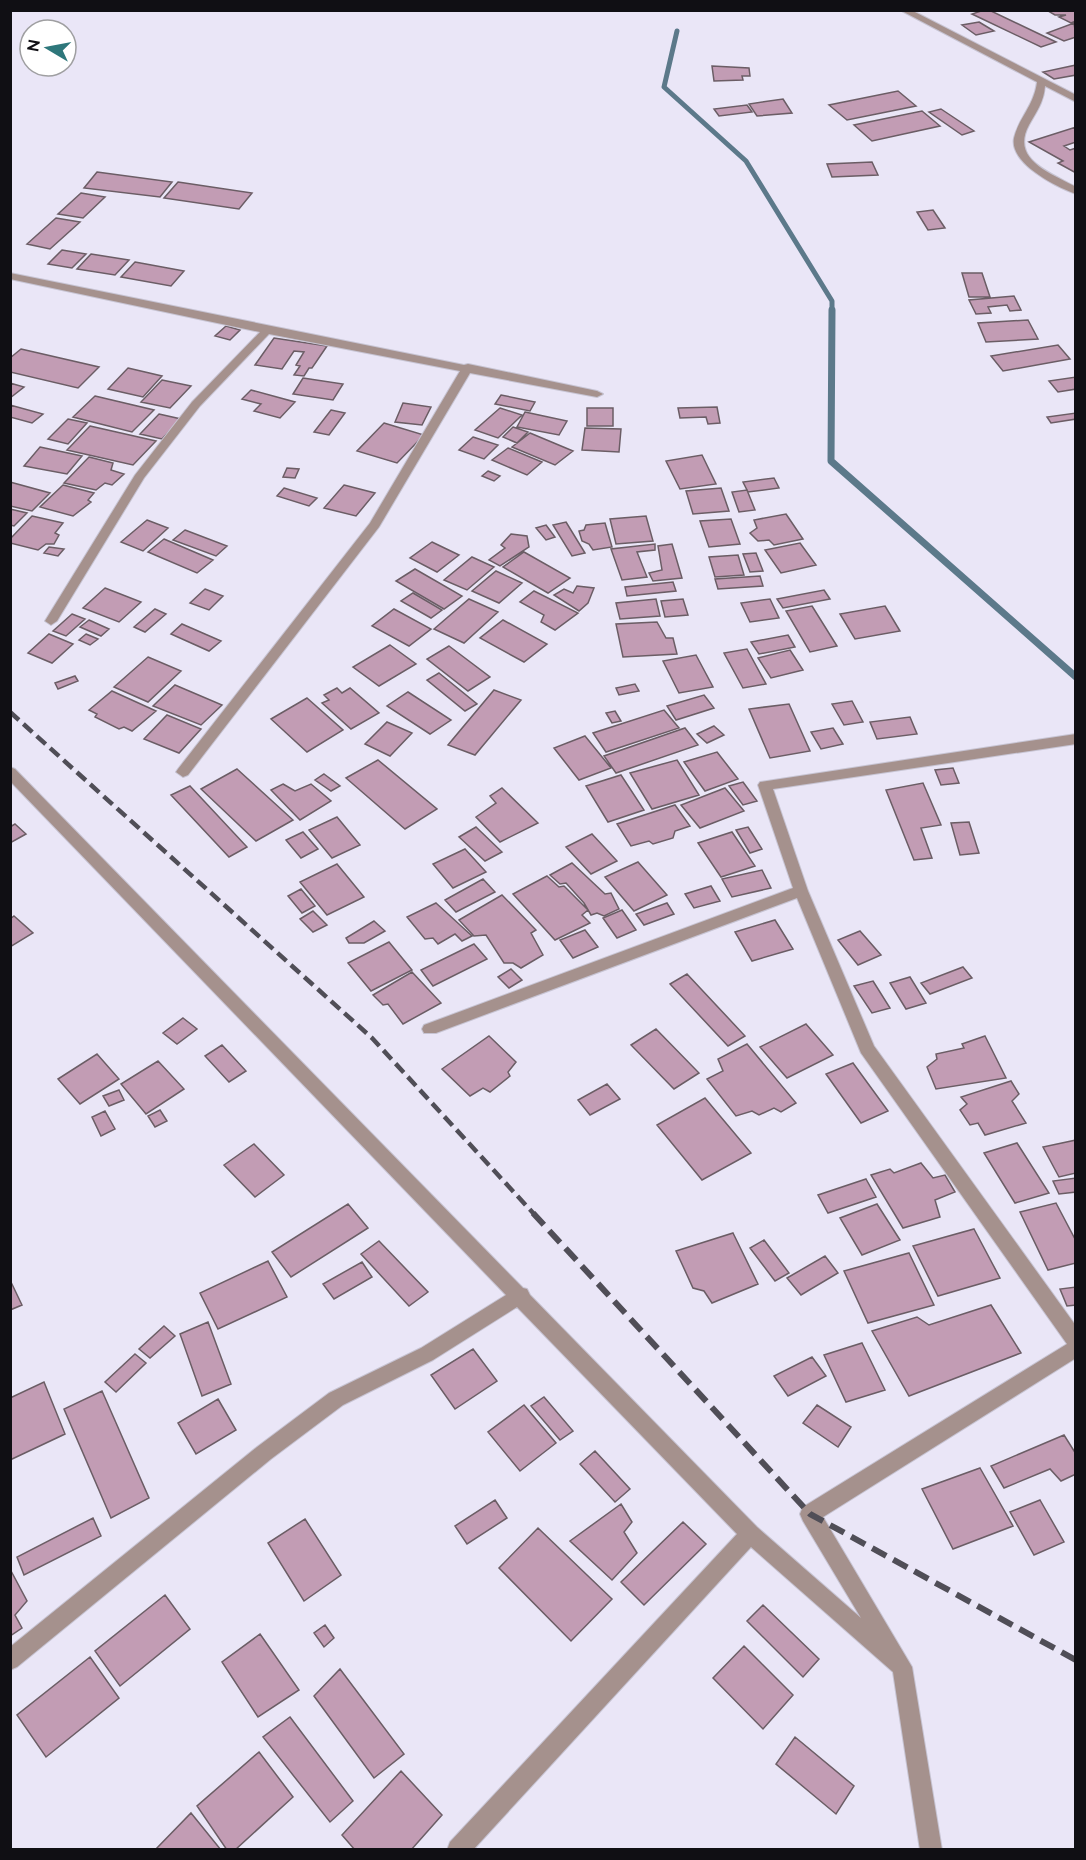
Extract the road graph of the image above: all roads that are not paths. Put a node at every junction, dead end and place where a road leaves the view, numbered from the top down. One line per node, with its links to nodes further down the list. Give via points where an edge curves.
1 (904, 10): 2 (street)
2 (1041, 82): 3 (street); 4 (street, via 1032,117 1018,138 1019,152 1029,164)
3 (1076, 99)
4 (1076, 191)
5 (10, 276): 6 (street)
6 (267, 330): 7 (street); 9 (street, via 196,404 139,477)
7 (468, 368): 8 (street); 12 (street, via 375,524)
8 (597, 394)
9 (51, 621)
10 (1076, 739): 13 (street, via 765,785)
11 (10, 772): 15 (street)
12 (183, 772)
13 (801, 891): 14 (street); 16 (street, via 867,1049)
14 (430, 1029)
15 (521, 1295): 18 (street); 19 (street, via 427,1354 336,1399)
16 (1076, 1341)
17 (1076, 1348): 20 (street, via 810,1514)
18 (750, 1533): 20 (street); 21 (street)
19 (10, 1660)
20 (902, 1666): 22 (street)
21 (458, 1850)
22 (931, 1850)

